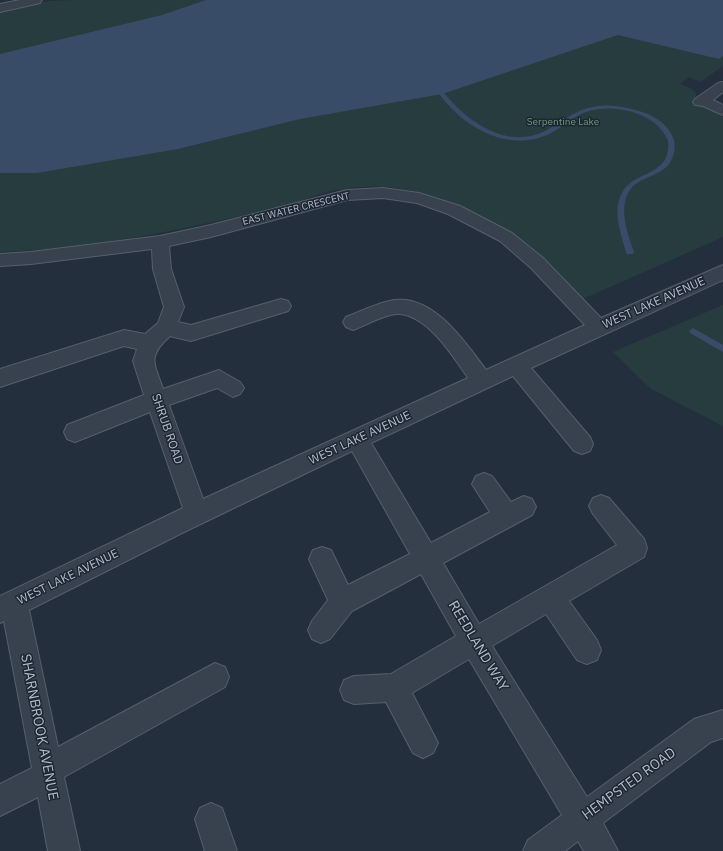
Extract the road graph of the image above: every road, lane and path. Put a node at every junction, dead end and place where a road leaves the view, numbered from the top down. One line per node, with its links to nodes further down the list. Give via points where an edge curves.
1 (36, 0): 2 (street)
2 (0, 8)
3 (696, 87): 4 (street)
4 (709, 96): 5 (street)
5 (723, 111)
6 (160, 242): 7 (street, EAST WATER CRESCENT); 11 (street, via 162,269 174,306); 12 (street, EAST WATER CRESCENT, via 347,195 383,193 419,198 454,210 506,237 537,262)
7 (0, 260)
8 (723, 272): 12 (street, WEST LAKE AVENUE)
9 (281, 306): 11 (street, via 191,332)
10 (353, 322): 16 (street, via 397,307 421,312 441,327)
11 (166, 327): 13 (street)
12 (598, 327): 14 (street, WEST LAKE AVENUE)
13 (149, 343): 15 (street, via 124,338); 18 (street, SHRUB ROAD, via 143,360)
14 (516, 365): 16 (street, WEST LAKE AVENUE); 21 (street)
15 (0, 378)
16 (482, 381): 20 (street, WEST LAKE AVENUE)
17 (233, 388): 18 (street, via 219,378)
18 (156, 400): 19 (street); 24 (street, SHRUB ROAD)
19 (75, 432)
20 (357, 439): 24 (street, WEST LAKE AVENUE); 26 (street, REEDLAND WAY)
21 (582, 444)
22 (484, 484): 26 (street, via 515,511)
23 (600, 506): 27 (street, via 635,548)
24 (197, 514): 29 (street, WEST LAKE AVENUE)
25 (322, 559): 28 (street)
26 (427, 559): 28 (street); 31 (street, REEDLAND WAY)
27 (551, 599): 31 (street); 32 (street)
28 (343, 602): 30 (street)
29 (7, 606): 38 (street, SHARNBROOK AVENUE)
30 (321, 630)
31 (473, 640): 34 (street); 41 (street, REEDLAND WAY)
32 (587, 650)
33 (215, 677): 38 (street)
34 (394, 688): 35 (street); 37 (street)
35 (354, 690)
36 (723, 724): 41 (street, HEMPSTED ROAD, via 704,729)
37 (423, 743)
38 (48, 772): 39 (street); 42 (street, SHARNBROOK AVENUE)
39 (0, 801)
40 (211, 819): 43 (street)
41 (582, 819): 44 (street, HEMPSTED ROAD); 45 (street, REEDLAND WAY)
42 (64, 851)
43 (221, 851)
44 (539, 851)
45 (602, 851)

